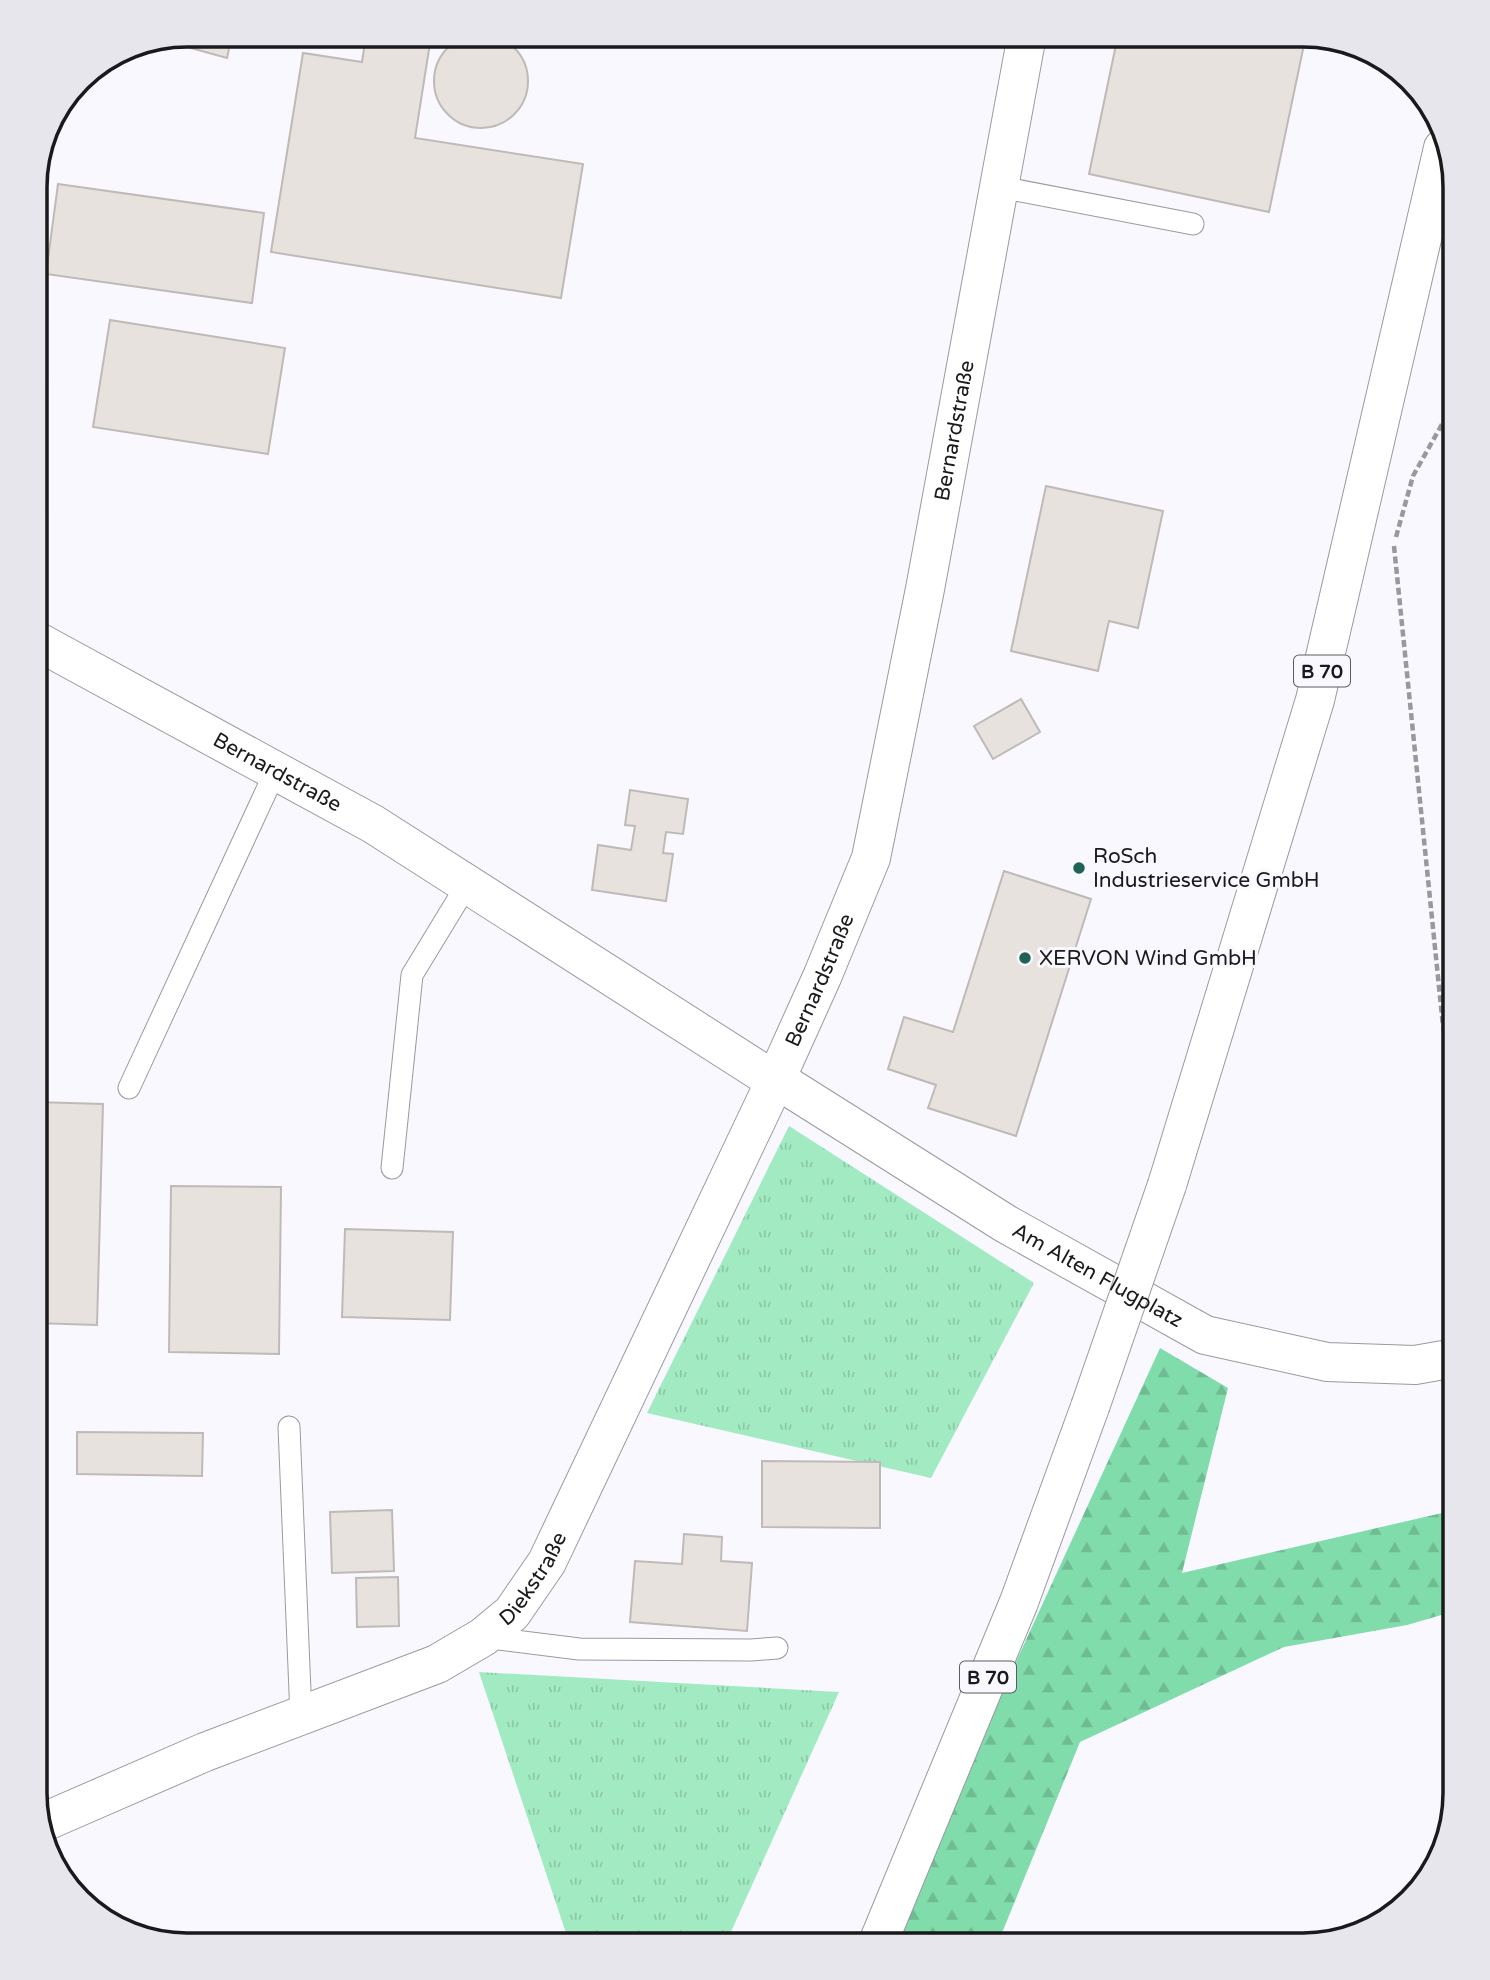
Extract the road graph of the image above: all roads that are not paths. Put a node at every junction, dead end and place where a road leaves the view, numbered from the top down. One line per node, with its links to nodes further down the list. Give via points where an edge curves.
1 (1025, 48): 3 (street, Bernardstraße)
2 (1440, 161): 17 (street, B 70, bridge, via 1315,700 1167,1185 1019,1602)
3 (1000, 187): 4 (lane); 8 (street, Bernardstraße, via 870,858)
4 (1193, 224)
5 (48, 647): 6 (street, Bernardstraße)
6 (276, 770): 7 (street, Bernardstraße); 9 (lane)
7 (468, 883): 8 (street, Bernardstraße); 10 (lane, via 412,975)
8 (776, 1079): 11 (street, Am Alten Flugplatz, via 1006,1224 1205,1335 1326,1362 1415,1365); 13 (street, Diekstraße, via 547,1562 512,1612)
9 (130, 1088)
10 (392, 1168)
11 (1443, 1360)
12 (289, 1427): 15 (lane)
13 (483, 1637): 14 (lane, via 579,1649); 15 (street, Diekstraße, via 438,1664)
14 (777, 1648)
15 (301, 1716): 16 (street, Diekstraße)
16 (50, 1819)
17 (882, 1933)

